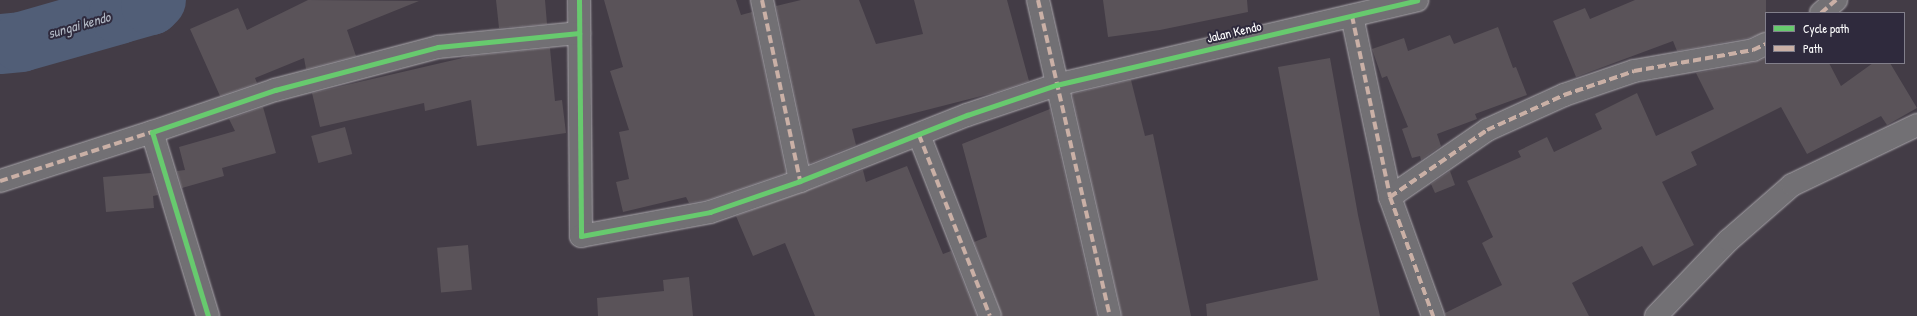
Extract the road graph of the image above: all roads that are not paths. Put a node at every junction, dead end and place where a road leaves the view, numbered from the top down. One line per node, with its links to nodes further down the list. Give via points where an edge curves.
1 (579, 0): 8 (street)
2 (762, 0): 15 (street)
3 (1038, 0): 10 (street)
4 (1836, 0): 6 (street)
5 (1403, 2): 7 (street, Jalan Kendo)
6 (1822, 12)
7 (1352, 16): 10 (street, Jalan Kendo); 16 (street)
8 (579, 33): 12 (street, via 438,47 276,90); 15 (street, Jalan Kendo, via 581,236 710,212)
9 (1765, 44): 16 (street, via 1753,50 1634,71 1564,95 1487,130)
10 (1056, 85): 13 (street, Jalan Kendo, via 967,115); 19 (street)
11 (1917, 124): 21 (street, via 1792,185 1729,240)
12 (152, 132): 14 (street); 17 (street)
13 (919, 135): 15 (street, Jalan Kendo); 18 (street)
14 (0, 181)
15 (800, 181)
16 (1390, 197): 20 (street)
17 (208, 316)
18 (990, 316)
19 (1110, 316)
20 (1433, 316)
21 (1656, 316)

